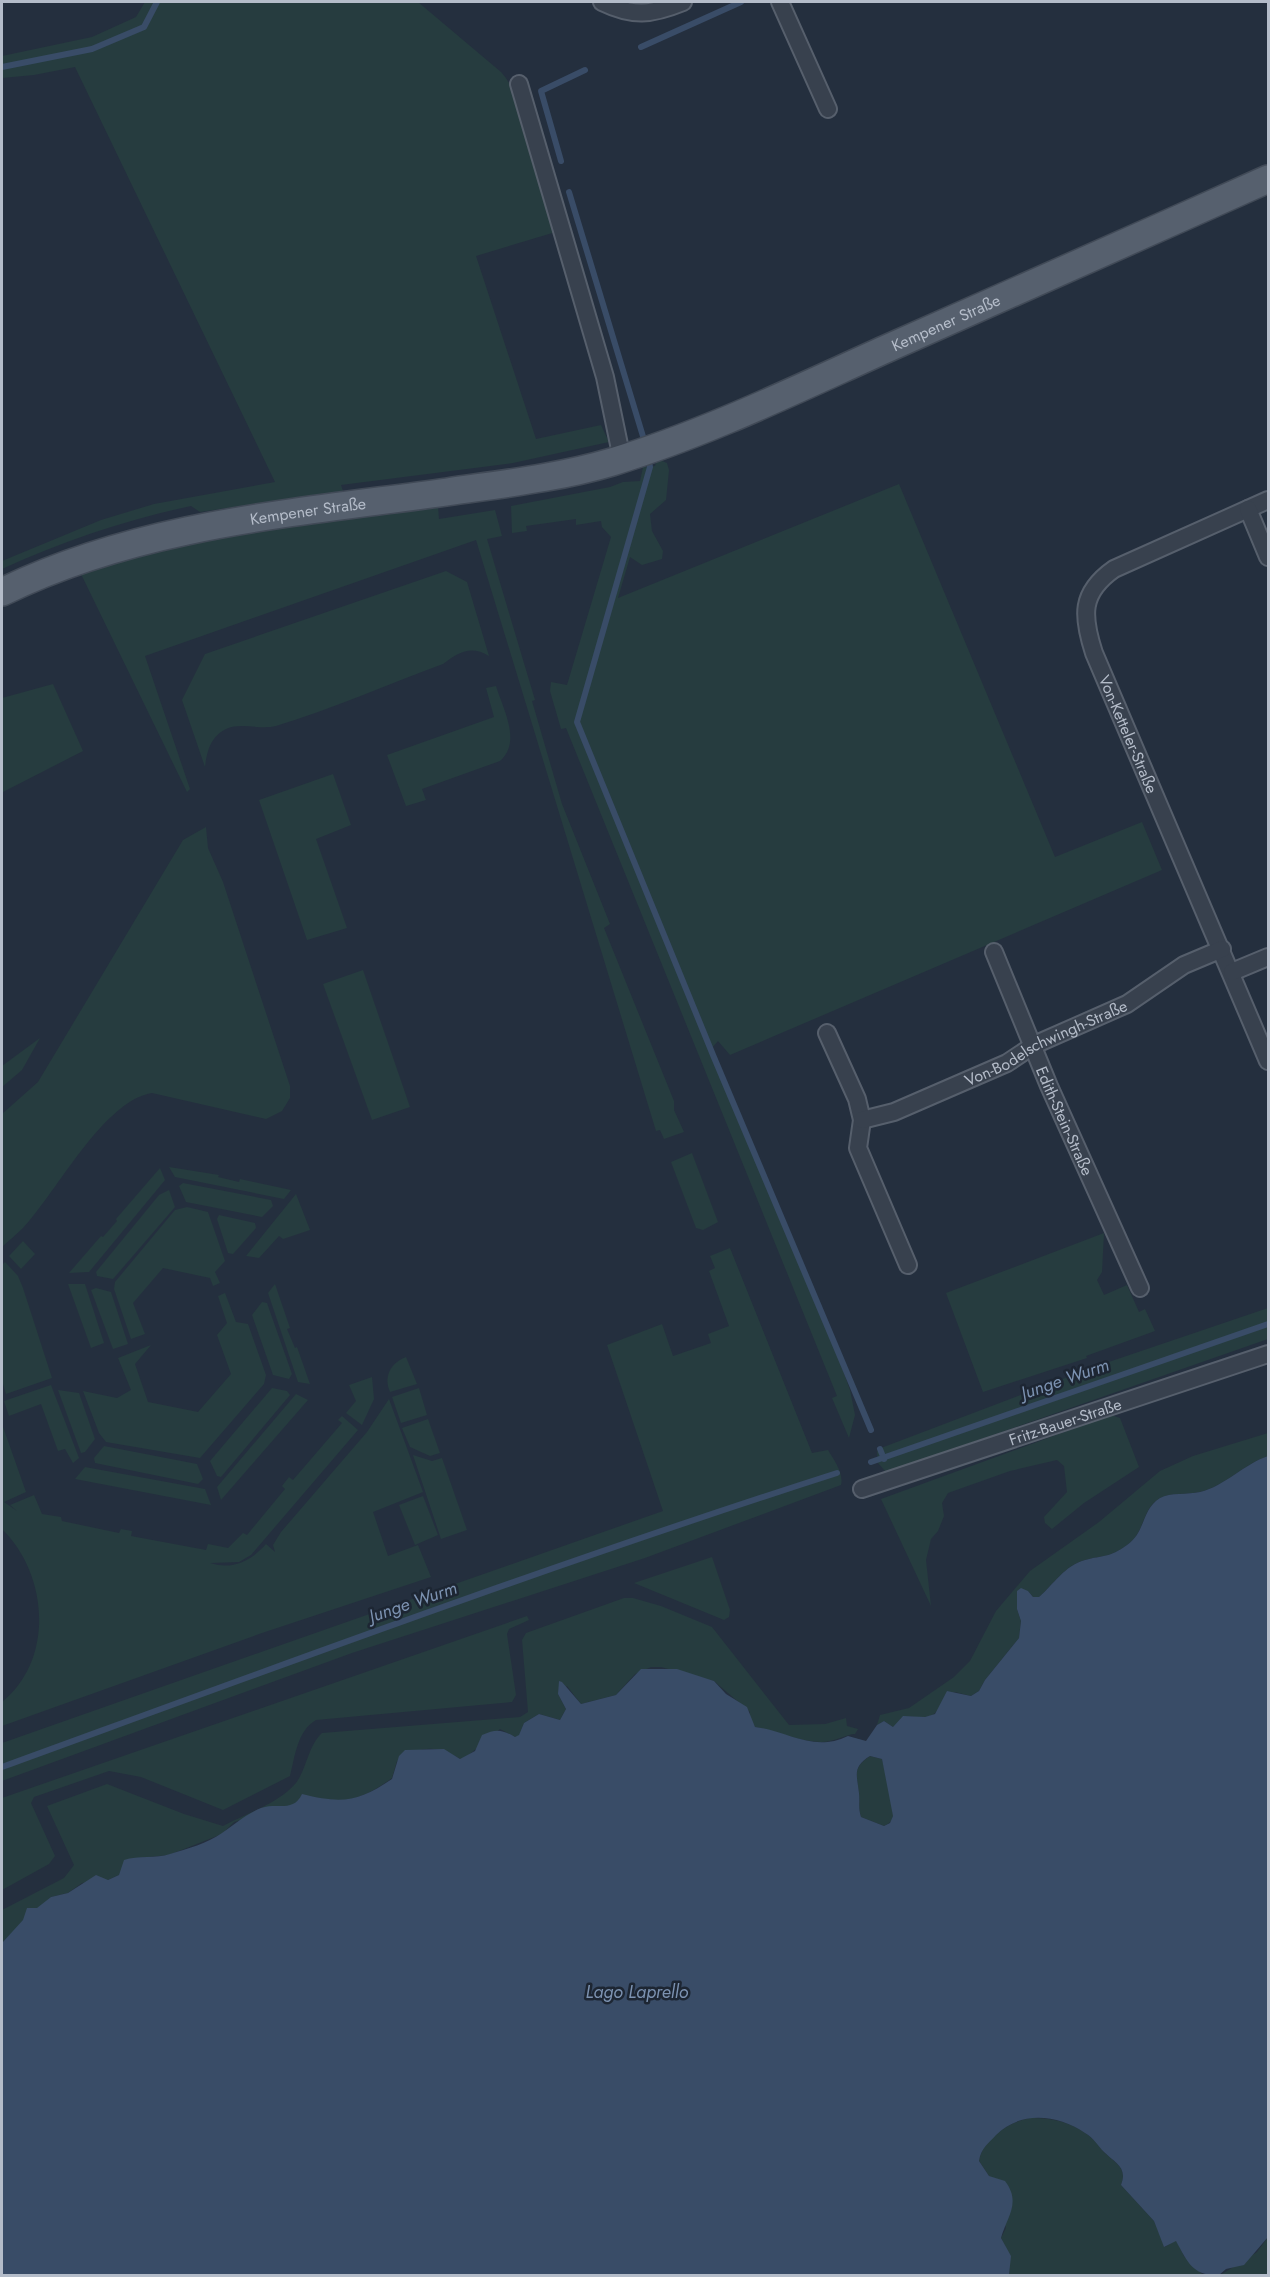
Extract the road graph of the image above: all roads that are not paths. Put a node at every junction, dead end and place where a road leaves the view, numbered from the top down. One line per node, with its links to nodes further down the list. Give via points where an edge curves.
1 (602, 2): 2 (street, via 640,14)
2 (683, 2)
3 (780, 2): 5 (street)
4 (519, 84): 7 (street, via 605,377)
5 (828, 109)
6 (1269, 179): 7 (main road, Kempener Straße, via 795,390)
7 (617, 460): 11 (main road, Kempener Straße, via 513,483 175,532 89,556)
8 (1269, 500): 9 (street, Von-Ketteler-Straße)
9 (1248, 509): 10 (street); 12 (street, Von-Ketteler-Straße, via 1114,569 1097,581 1086,601 1086,629 1094,653)
10 (1269, 557)
11 (2, 592)
12 (1222, 949): 15 (street, Von-Ketteler-Straße); 17 (street, Von-Bodelschwingh-Straße, via 1184,965 1127,1004)
13 (994, 952): 17 (street, Edith-Stein-Straße)
14 (1269, 957): 15 (street)
15 (1233, 972): 18 (street, Von-Ketteler-Straße)
16 (827, 1033): 19 (street, via 857,1099)
17 (1034, 1045): 19 (street, Von-Bodelschwingh-Straße, via 1007,1063 894,1112); 21 (street, Edith-Stein-Straße)
18 (1269, 1061)
19 (862, 1120): 20 (street, via 858,1148)
20 (908, 1265)
21 (1140, 1288)
22 (1269, 1354): 23 (street, Fritz-Bauer-Straße)
23 (862, 1489)

